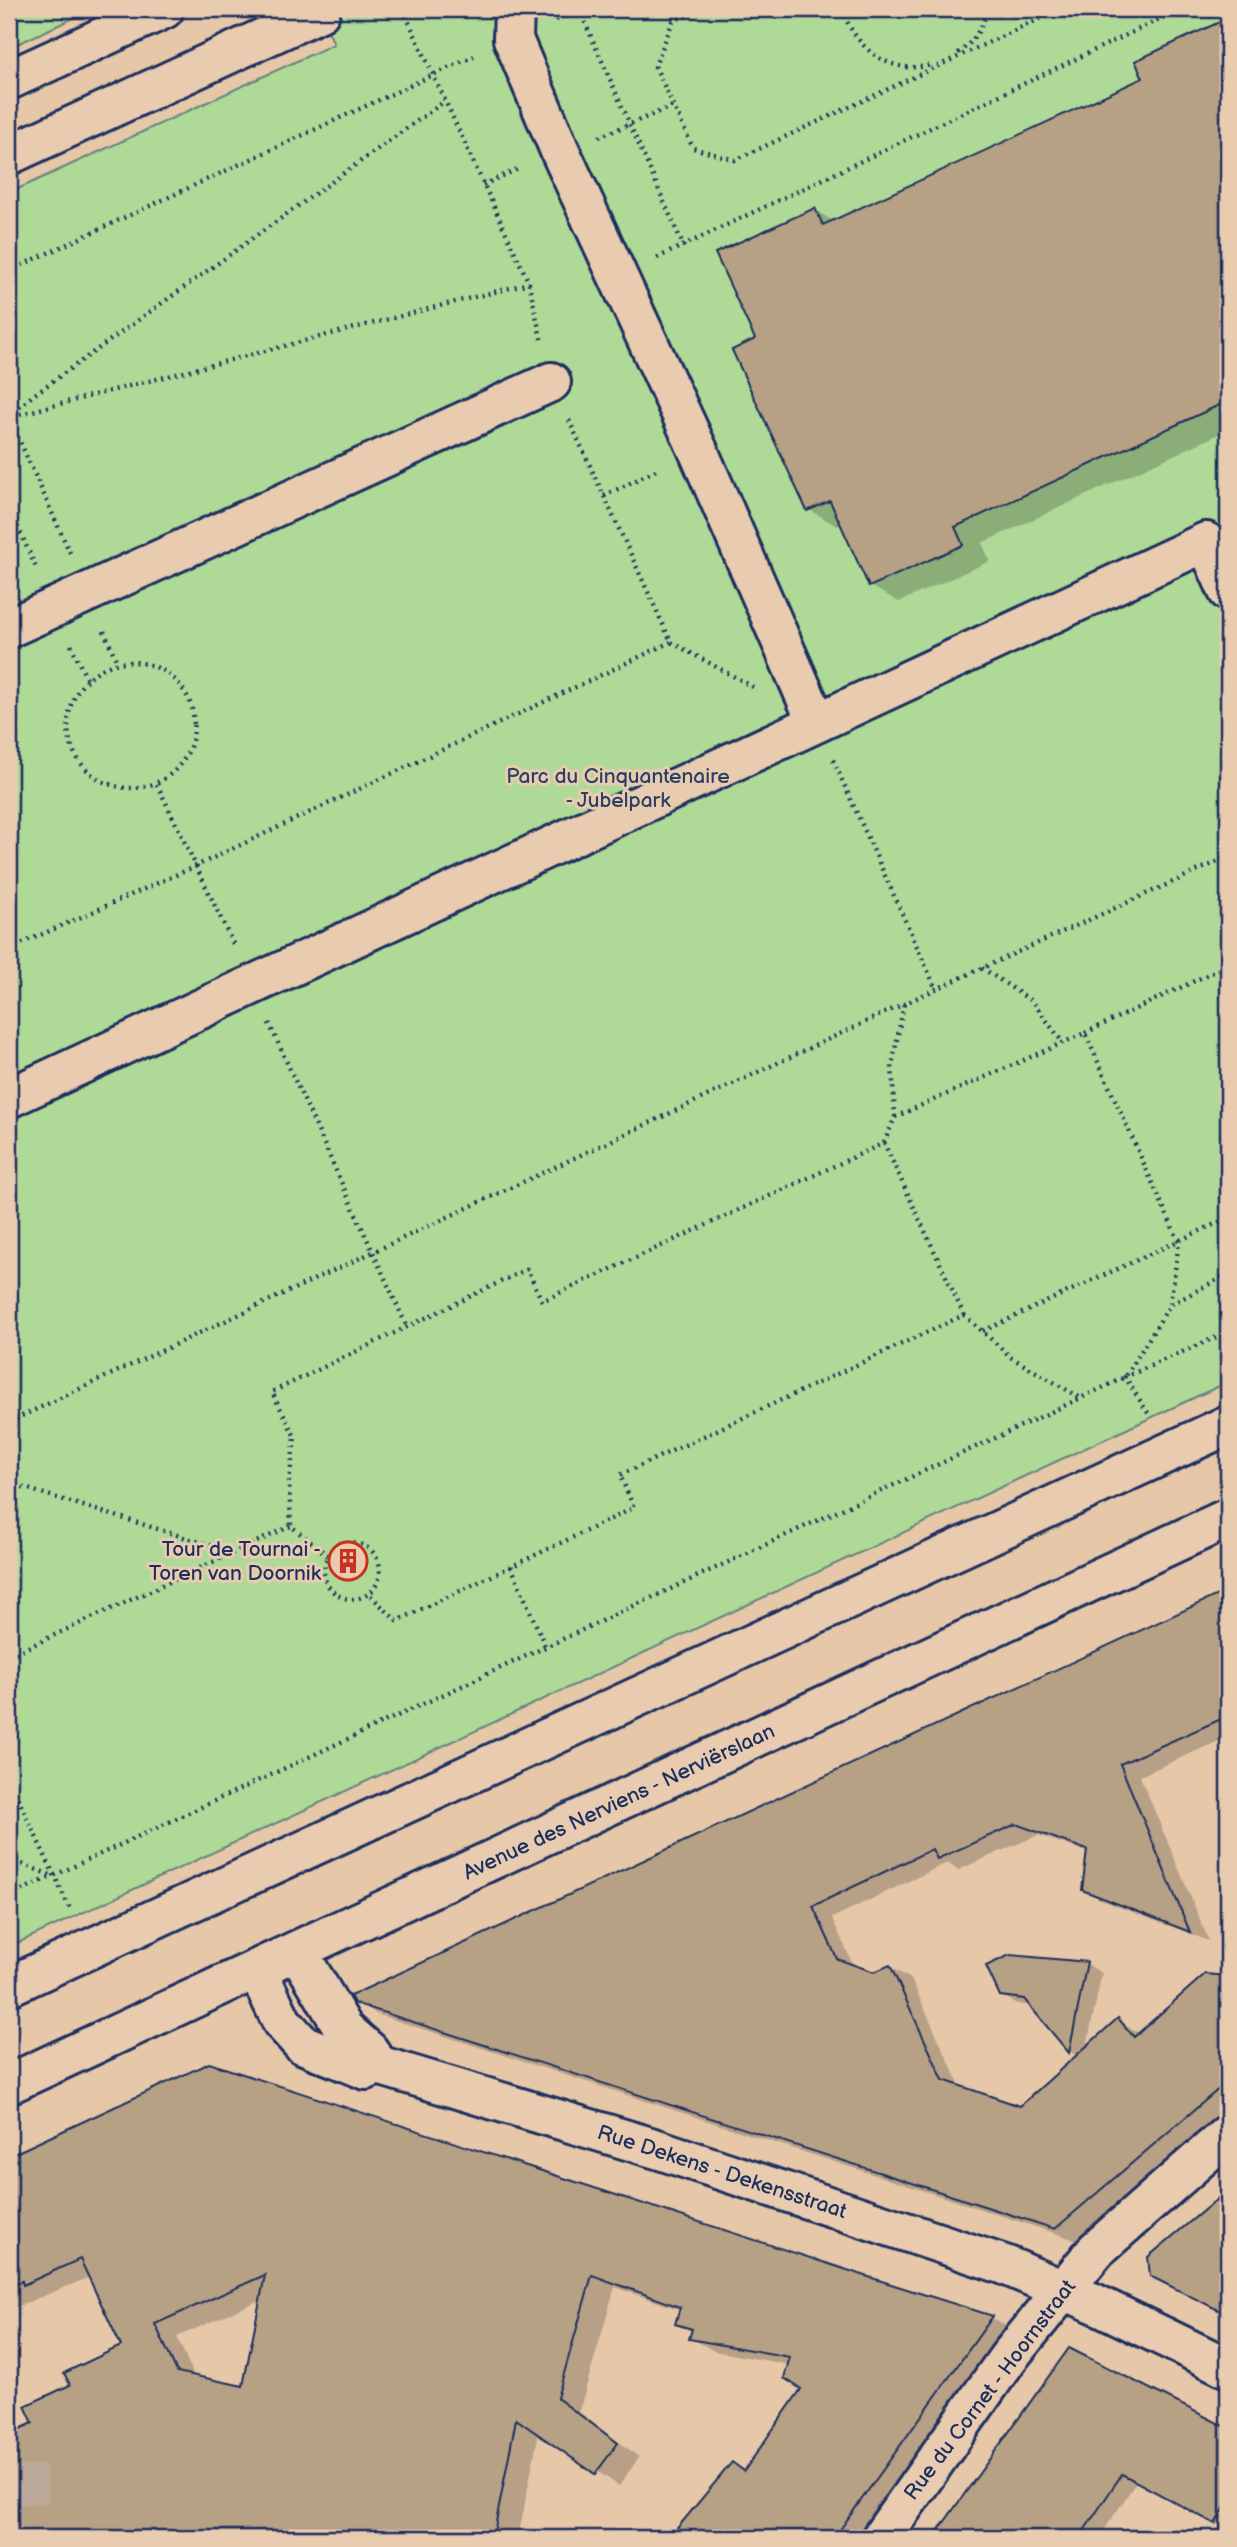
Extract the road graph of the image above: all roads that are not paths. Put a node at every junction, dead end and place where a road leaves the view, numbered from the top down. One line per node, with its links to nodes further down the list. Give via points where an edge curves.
1 (164, 9): 4 (main road)
2 (320, 12): 5 (main road)
3 (513, 24): 9 (main road, via 617,275)
4 (9, 80)
5 (9, 155)
6 (551, 382): 8 (main road)
7 (1228, 591): 9 (main road, via 1206,542)
8 (9, 628)
9 (816, 721): 10 (main road)
10 (9, 1098)
11 (1228, 1424): 15 (main road)
12 (1228, 1518): 13 (main road, Avenue des Nerviens - Nerviërslaan)
13 (298, 1952): 14 (main road, Avenue des Nerviens - Nerviërslaan); 16 (main road, via 344,2029)
14 (257, 1970): 16 (main road, Rue Dekens - Dekensstraat, via 282,2022 302,2044 366,2070); 17 (main road, Avenue des Nerviens - Nerviërslaan)
15 (9, 1986)
16 (378, 2065): 19 (main road, Rue Dekens - Dekensstraat, via 657,2149 1005,2265)
17 (9, 2084)
18 (1228, 2133): 19 (main road, Rue du Cornet - Hoornstraat, via 1115,2230)
19 (1063, 2290): 20 (main road, Rue Dekens - Dekensstraat); 21 (main road, Rue du Cornet - Hoornstraat, via 1008,2358)
20 (1228, 2368)
21 (881, 2538)

